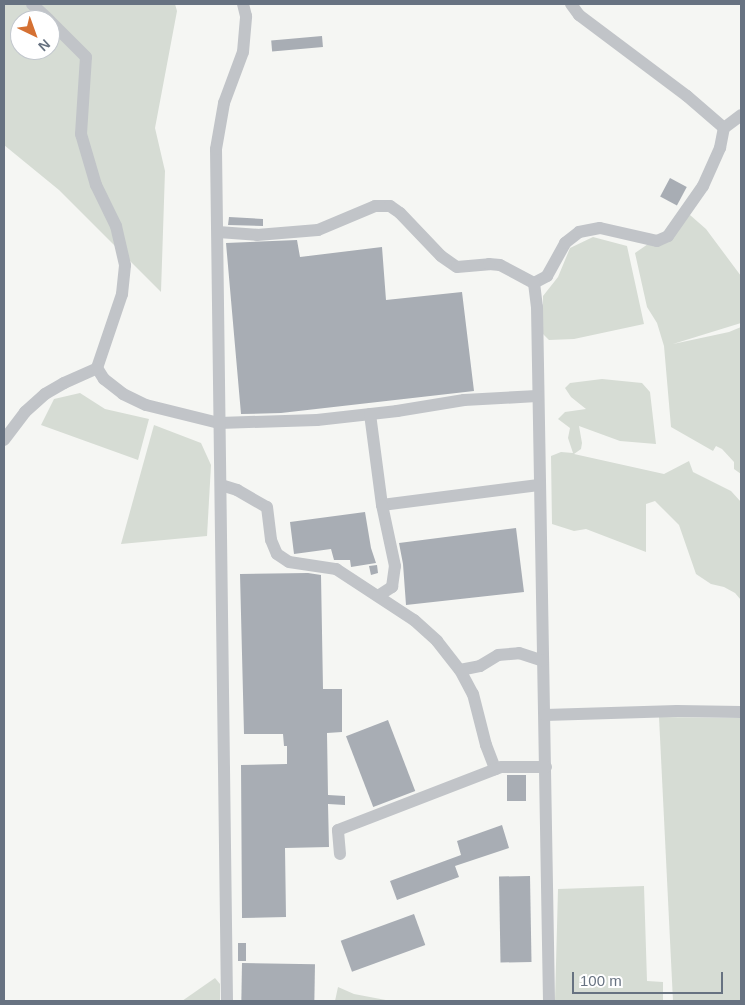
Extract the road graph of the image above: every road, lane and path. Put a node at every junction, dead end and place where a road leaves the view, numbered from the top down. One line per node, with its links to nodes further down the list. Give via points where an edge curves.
1 (243, 4): 6 (street, via 246,16 243,52 224,104 216,149)
2 (571, 4): 5 (street, via 584,19)
3 (60, 30): 8 (street, via 86,57 81,134 96,185 116,226 126,265 122,294)
4 (741, 114): 5 (street)
5 (724, 128): 7 (street, via 720,148 703,186 668,236 656,241 600,228 579,232 565,243 548,276)
6 (218, 232): 7 (street, via 257,235 318,230 375,206 390,206 441,256 457,267 500,265); 11 (street)
7 (534, 283): 9 (street)
8 (97, 368): 11 (street, via 104,379 123,394 146,405); 12 (street, via 45,394)
9 (538, 396): 10 (street, via 464,400); 14 (street)
10 (370, 414): 11 (street, via 317,420); 15 (street)
11 (219, 423): 13 (street)
12 (4, 440)
13 (221, 485): 16 (street, via 267,507 271,540 277,554 289,562 336,569); 24 (street)
14 (539, 485): 15 (street); 17 (street)
15 (382, 505): 16 (street, via 395,566 392,588)
16 (378, 596): 18 (street, via 414,620 437,641)
17 (543, 661): 18 (street, via 519,654 498,655 480,666); 20 (street)
18 (460, 670): 22 (street, via 473,694)
19 (741, 712): 20 (street)
20 (545, 715): 21 (street)
21 (546, 767): 22 (street); 25 (street)
22 (495, 769): 23 (street, via 338,830)
23 (340, 854)
24 (227, 1001)
25 (549, 1001)

